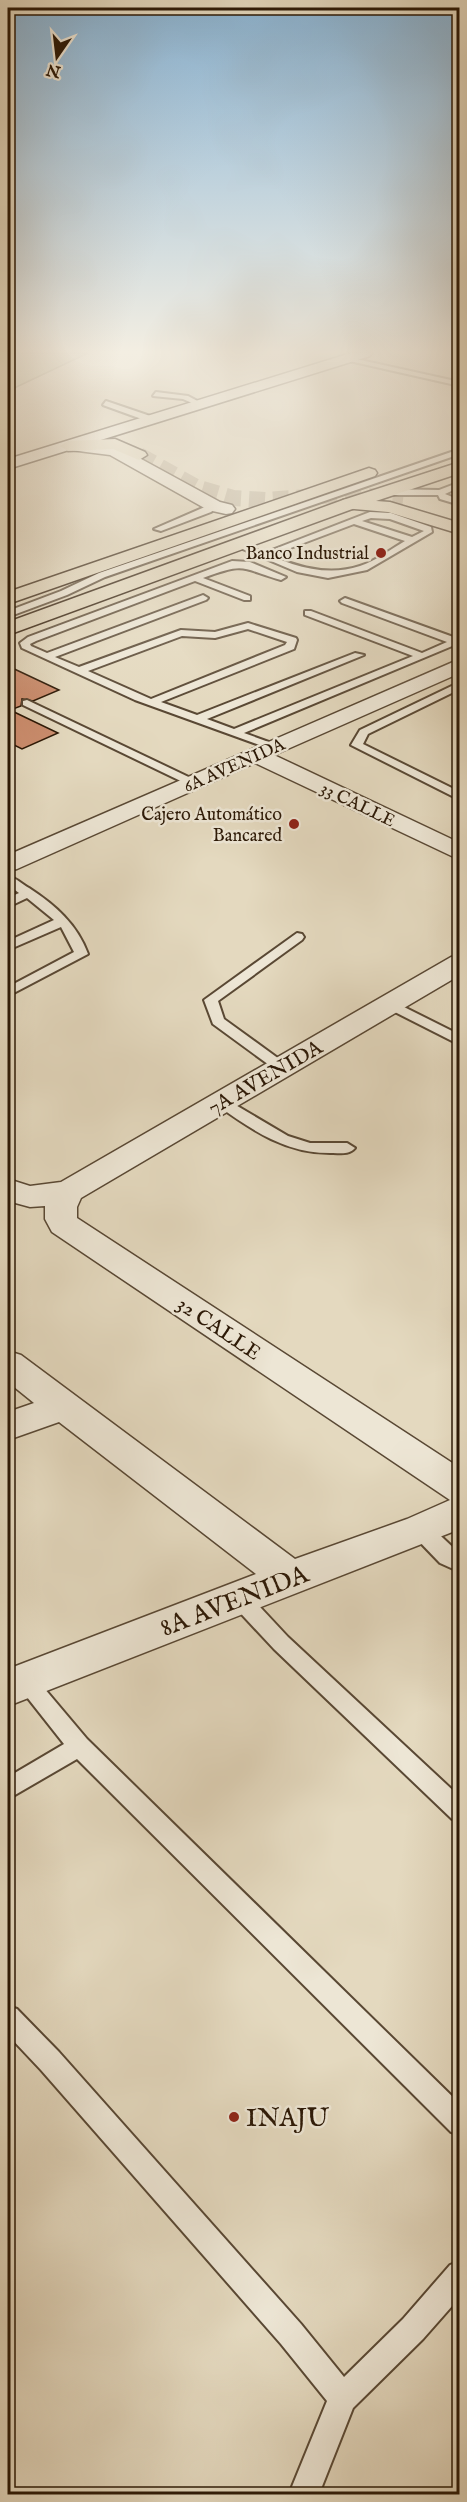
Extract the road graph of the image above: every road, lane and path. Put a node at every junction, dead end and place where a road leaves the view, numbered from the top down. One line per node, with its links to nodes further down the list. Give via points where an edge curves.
1 (147, 470): 11 (street, via 195,496)
2 (359, 470): 11 (main road)
3 (405, 470): 21 (lane, via 113,571)
4 (423, 470): 21 (lane)
5 (451, 470): 7 (main road)
6 (459, 484): 8 (lane)
7 (384, 492): 8 (lane); 12 (main road)
8 (440, 493): 10 (lane)
9 (403, 500): 13 (main road)
10 (459, 503)
11 (227, 504): 14 (lane); 22 (main road)
12 (352, 512): 15 (main road, via 390,507); 16 (lane); 16 (lane, via 391,516 428,529); 17 (main road); 18 (lane)
13 (459, 516)
14 (158, 529)
15 (459, 529)
16 (414, 541): 17 (lane, via 364,568 328,574 300,570)
17 (237, 545): 28 (main road)
18 (277, 550)
19 (281, 577): 20 (lane, via 248,564 232,564)
20 (195, 578): 24 (lane); 31 (lane, via 25,643 27,648)
21 (64, 593): 26 (lane)
22 (8, 598)
23 (203, 598): 31 (lane)
24 (247, 598)
25 (345, 601): 30 (lane, via 452,640 452,644)
26 (8, 614)
27 (308, 614): 30 (lane)
28 (8, 629)
29 (359, 655): 34 (lane)
30 (422, 656): 36 (lane)
31 (46, 657): 33 (lane)
32 (459, 664): 41 (street, 6A AVENIDA)
33 (78, 671): 37 (lane); 37 (lane, via 181,633 215,635 248,626 292,640 290,647)
34 (306, 676): 36 (lane); 39 (lane)
35 (459, 685): 43 (lane, via 364,732 357,745)
36 (341, 688): 40 (lane)
37 (153, 702): 39 (lane)
38 (27, 703): 42 (lane)
39 (195, 720): 40 (lane)
40 (236, 732): 41 (lane)
41 (264, 751): 42 (street, 6A AVENIDA); 44 (street, 33 CALLE)
42 (193, 783): 45 (street, 6A AVENIDA)
43 (459, 797)
44 (459, 853)
45 (8, 864)
46 (8, 880): 47 (lane)
47 (28, 893): 48 (lane); 49 (lane)
48 (8, 903)
49 (63, 921): 51 (lane); 53 (lane, via 77,939 81,954)
50 (297, 937): 56 (lane, via 211,1000 218,1021)
51 (8, 946)
52 (459, 963): 54 (street, 7A AVENIDA)
53 (8, 992)
54 (390, 1004): 55 (lane); 56 (street, 7A AVENIDA)
55 (459, 1041)
56 (281, 1067): 57 (street, 7A AVENIDA)
57 (222, 1102): 58 (lane, via 288,1142 305,1147); 60 (street, 7A AVENIDA)
58 (347, 1148)
59 (8, 1189): 60 (street, via 28,1197)
60 (69, 1191): 64 (street, 32 CALLE, via 60,1206 63,1224)
61 (8, 1364): 62 (street)
62 (65, 1406): 63 (street); 68 (street)
63 (8, 1426)
64 (459, 1488)
65 (459, 1512): 66 (street, 8A AVENIDA)
66 (421, 1530): 67 (lane); 68 (street, 8A AVENIDA)
67 (459, 1564)
68 (290, 1578): 69 (street, 8A AVENIDA)
69 (239, 1598): 70 (street, 8A AVENIDA); 73 (lane, via 280,1643)
70 (17, 1684): 71 (lane)
71 (79, 1746): 72 (lane); 75 (lane)
72 (8, 1789)
73 (459, 1812)
74 (8, 2018): 77 (lane, via 291,2334)
75 (459, 2123)
76 (459, 2275): 77 (lane, via 413,2329)
77 (343, 2398): 78 (lane)
78 (304, 2494)

